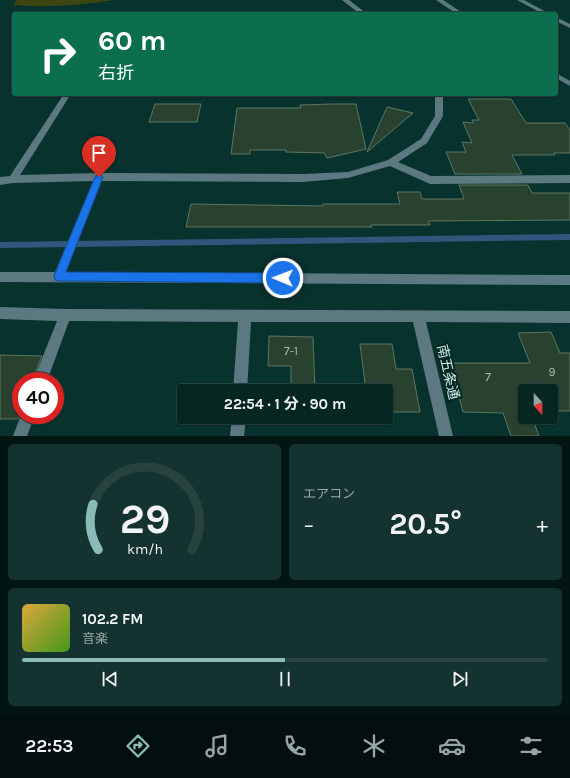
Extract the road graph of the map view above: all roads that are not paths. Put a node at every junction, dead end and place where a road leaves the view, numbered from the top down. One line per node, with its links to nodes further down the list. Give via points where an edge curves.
1 (346, 0): 4 (street)
2 (439, 0): 5 (street)
3 (520, 0): 6 (street)
4 (361, 12)
5 (458, 12)
6 (543, 12)
7 (558, 20): 8 (street)
8 (570, 26)
9 (558, 76): 10 (street)
10 (570, 84)
11 (66, 96): 15 (street)
12 (439, 96): 13 (street, via 439,116 424,142)
13 (390, 164): 14 (street, via 348,175 303,178); 16 (street, via 430,180)
14 (99, 177): 15 (street); 18 (street)
15 (12, 179): 17 (street)
16 (570, 179)
17 (0, 181)
18 (59, 276): 19 (street); 20 (street)
19 (0, 277)
20 (570, 280)
21 (0, 313): 22 (street)
22 (65, 315): 23 (street); 26 (street)
23 (245, 315): 24 (street); 27 (street)
24 (418, 316): 25 (street); 32 (street, 南五条通)
25 (570, 317)
26 (43, 372)
27 (240, 384)
28 (25, 424): 30 (street)
29 (238, 424): 31 (street)
30 (20, 436)
31 (237, 436)
32 (446, 436)

